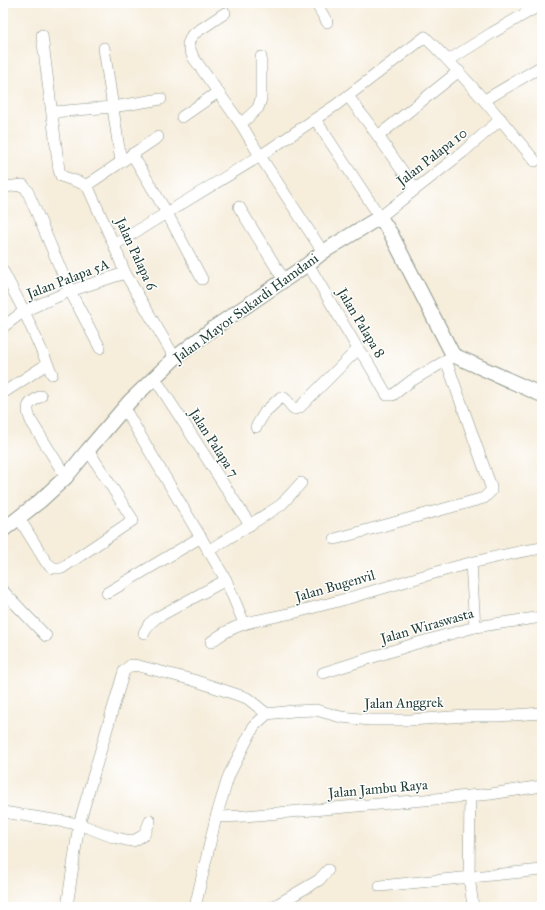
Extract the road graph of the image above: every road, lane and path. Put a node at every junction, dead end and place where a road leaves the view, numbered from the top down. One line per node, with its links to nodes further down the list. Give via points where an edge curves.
1 (316, 3): 4 (street)
2 (542, 4): 8 (street)
3 (225, 13): 11 (street, via 192,35 188,44 193,57)
4 (327, 22)
5 (42, 35): 16 (street)
6 (104, 48): 15 (street)
7 (261, 57): 20 (street, via 261,99 258,108)
8 (449, 60): 10 (street); 12 (street, via 425,38)
9 (542, 66): 14 (street)
10 (459, 71): 14 (street); 21 (street)
11 (218, 92): 17 (street); 20 (street)
12 (348, 96): 18 (street); 21 (street)
13 (161, 100): 15 (street)
14 (485, 100): 19 (street)
15 (113, 107): 16 (street); 26 (street)
16 (53, 112): 27 (street, via 61,176)
17 (182, 118)
18 (315, 119): 24 (street); 32 (street)
19 (501, 119): 25 (street); 29 (street, Jalan Palapa 10)
20 (241, 124): 24 (street)
21 (378, 136): 29 (street)
22 (158, 137): 23 (street)
23 (132, 154): 26 (street); 31 (street)
24 (260, 156): 31 (street); 34 (street)
25 (535, 161)
26 (121, 162): 27 (street)
27 (87, 185): 33 (street, Jalan Palapa 6)
28 (3, 187): 40 (street, via 23,186 27,190)
29 (415, 189): 32 (street, Jalan Palapa 10)
30 (239, 207): 39 (street)
31 (167, 213): 33 (street); 38 (street)
32 (380, 217): 34 (street, Jalan Mayor Sukardi Hamdani); 46 (street, via 391,234)
33 (114, 245): 37 (street, Jalan Palapa 6)
34 (323, 252): 35 (street, Jalan Mayor Sukardi Hamdani)
35 (308, 264): 39 (street, Jalan Mayor Sukardi Hamdani); 44 (street, Jalan Palapa 8)
36 (3, 271): 41 (street)
37 (125, 273): 40 (street, Jalan Palapa 5A); 45 (street, Jalan Palapa 6)
38 (202, 279)
39 (284, 280): 45 (street, Jalan Mayor Sukardi Hamdani, via 212,329)
40 (70, 291): 41 (street, Jalan Palapa 5A); 43 (street)
41 (24, 311): 42 (street, Jalan Palapa 5A); 47 (street)
42 (3, 327)
43 (100, 348)
44 (358, 349): 46 (street, Jalan Palapa 8, via 385,393 390,396); 54 (street, via 300,407 293,408 281,397 265,412)
45 (175, 358): 49 (street, Jalan Mayor Sukardi Hamdani)
46 (450, 358): 51 (street); 62 (street, via 491,487 490,491 484,498)
47 (47, 364): 48 (street); 50 (street)
48 (52, 374)
49 (154, 378): 53 (street, Jalan Mayor Sukardi Hamdani); 59 (street, Jalan Palapa 7)
50 (6, 391)
51 (542, 395)
52 (41, 396): 56 (street, via 29,404 28,413)
53 (124, 408): 55 (street, Jalan Mayor Sukardi Hamdani); 61 (street)
54 (256, 426)
55 (88, 450): 56 (street, Jalan Mayor Sukardi Hamdani); 58 (street, via 133,520 62,568 53,568 46,562)
56 (66, 477): 58 (street, Jalan Mayor Sukardi Hamdani)
57 (301, 483): 59 (street, via 281,505)
58 (18, 518): 60 (street, Jalan Mayor Sukardi Hamdani)
59 (250, 525): 64 (street)
60 (3, 530)
61 (201, 537): 64 (street); 67 (street)
62 (335, 539)
63 (542, 548): 65 (street, Jalan Bugenvil)
64 (208, 551): 66 (street)
65 (471, 563): 70 (street, Jalan Bugenvil, via 294,613); 71 (street)
66 (226, 580): 70 (street); 72 (street, via 156,618)
67 (107, 593)
68 (5, 595): 73 (street)
69 (542, 617): 71 (street, Jalan Wiraswasta)
70 (244, 623): 74 (street, Jalan Bugenvil)
71 (475, 628): 75 (street, Jalan Wiraswasta)
72 (144, 633)
73 (46, 636)
74 (211, 642)
75 (323, 673)
76 (542, 713): 77 (street, Jalan Anggrek, via 411,720 341,717 316,710)
77 (267, 714): 81 (street, via 254,726 228,775); 83 (street, via 247,698 194,680 131,665 124,671)
78 (542, 786): 79 (street, Jalan Jambu Raya)
79 (470, 796): 81 (street, Jalan Jambu Raya); 86 (street)
80 (3, 812): 83 (street)
81 (216, 817): 89 (street)
82 (150, 821): 83 (street, via 144,835 133,841 113,837)
83 (79, 824): 88 (street)
84 (328, 870): 90 (street, via 320,880)
85 (542, 870): 86 (street)
86 (469, 876): 87 (street); 91 (street)
87 (380, 886)
88 (67, 907)
89 (195, 907)
90 (273, 907)
91 (473, 907)

